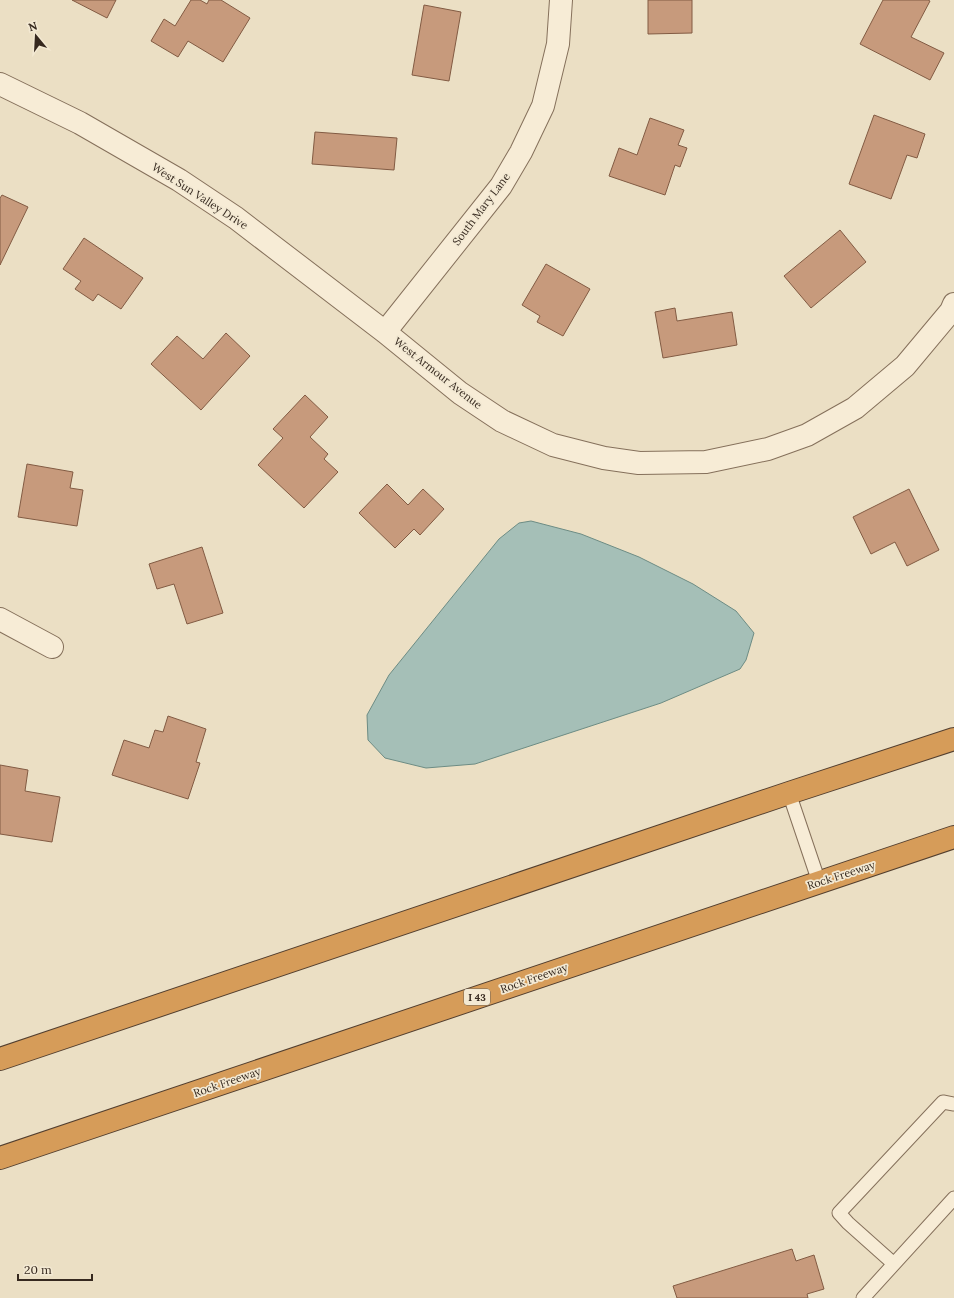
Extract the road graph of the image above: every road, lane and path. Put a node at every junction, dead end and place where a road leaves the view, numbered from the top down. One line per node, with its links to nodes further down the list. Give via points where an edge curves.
1 (561, 0): 4 (street, South Mary Lane, via 558,44 543,106 521,152 501,186)
2 (0, 84): 4 (street, West Sun Valley Drive, via 80,123 179,180 236,218)
3 (954, 304): 4 (street, West Armour Avenue, via 905,366 855,408 806,435 768,449 706,462 640,463 604,458 554,445 502,421 466,397)
4 (385, 332)
5 (0, 619): 6 (street)
6 (52, 647)
7 (954, 739): 8 (highway)
8 (789, 793): 10 (lane); 11 (highway)
9 (954, 837): 10 (highway, Rock Freeway / I 43)
10 (819, 882): 13 (highway, Rock Freeway / I 43)
11 (0, 1059)
12 (954, 1104): 15 (lane, via 943,1102 839,1213)
13 (0, 1158)
14 (954, 1198): 15 (lane)
15 (894, 1264): 16 (lane)
16 (863, 1298)

